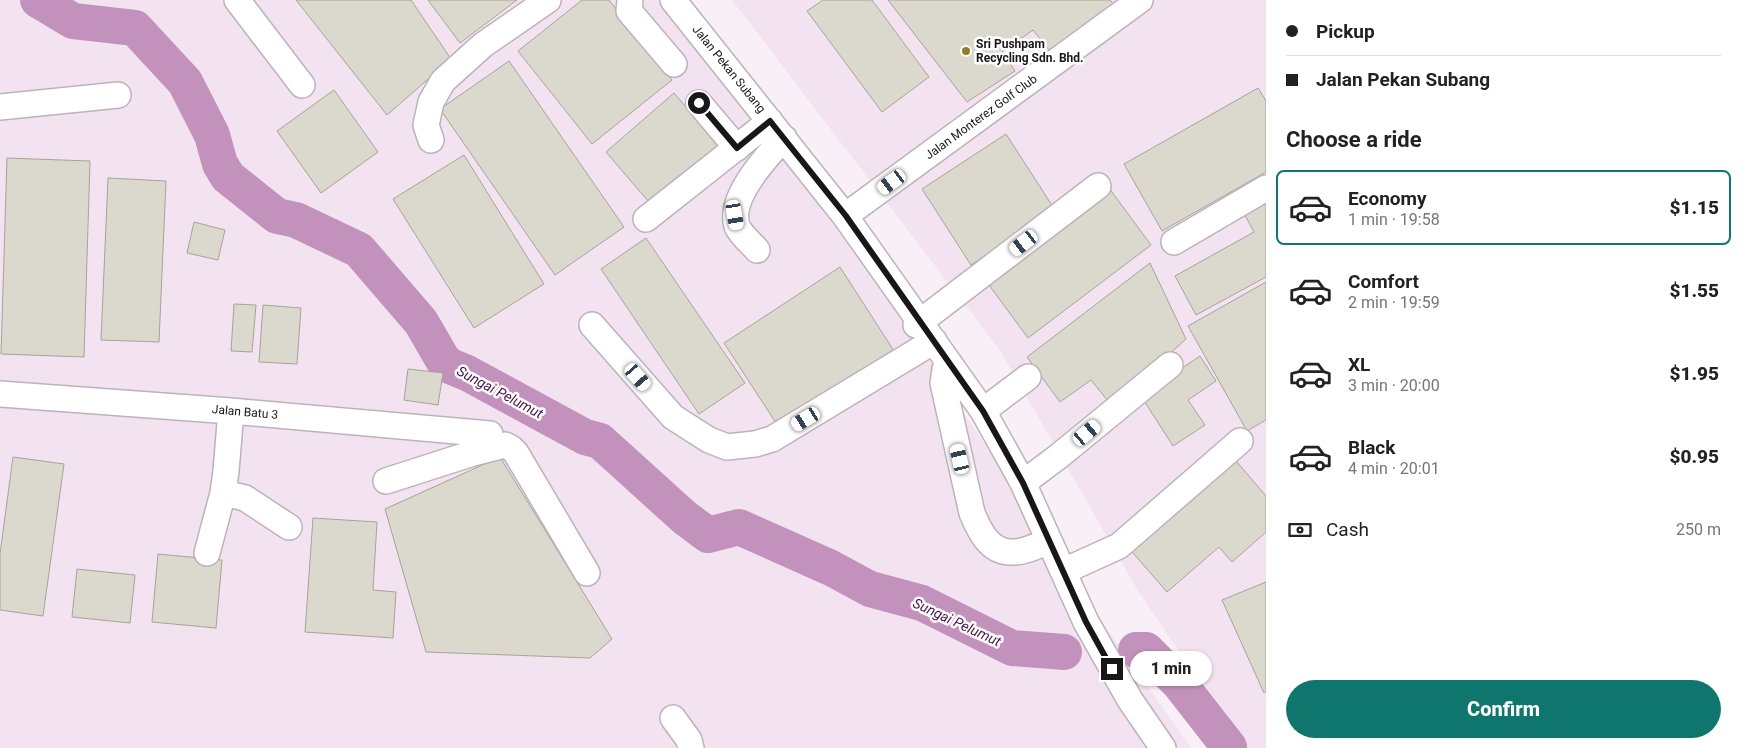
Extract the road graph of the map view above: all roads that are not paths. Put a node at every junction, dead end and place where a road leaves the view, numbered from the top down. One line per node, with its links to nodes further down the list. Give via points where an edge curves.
1 (237, 0): 7 (street)
2 (548, 0): 12 (street, via 482,45 443,81 431,102 426,125)
3 (630, 0): 6 (street, via 629,10)
4 (673, 0): 11 (street, Jalan Pekan Subang)
5 (1140, 0): 16 (street, Jalan Monterez Golf Club)
6 (674, 64)
7 (302, 85)
8 (118, 95): 10 (street)
9 (699, 103): 13 (street)
10 (0, 106)
11 (777, 130): 13 (street); 16 (street, Jalan Pekan Subang); 19 (street, via 765,158 741,194 735,215 737,228)
12 (431, 140)
13 (737, 148): 17 (street)
14 (1098, 186): 21 (street)
15 (1266, 188): 18 (street)
16 (846, 216): 21 (street, Jalan Pekan Subang)
17 (646, 220)
18 (1174, 242)
19 (757, 250)
20 (592, 325): 21 (street, via 673,417 709,440 728,447 772,439)
21 (923, 330): 22 (street, Jalan Pekan Subang)
22 (950, 364): 27 (street, Jalan Pekan Subang); 34 (street, via 945,369 943,383 972,513 979,531 998,549 1011,552)
23 (1170, 364): 31 (street)
24 (1028, 376): 27 (street)
25 (0, 394): 26 (street, Jalan Batu 3)
26 (230, 411): 28 (street, Jalan Batu 3); 32 (street)
27 (983, 411): 31 (street, Jalan Pekan Subang)
28 (475, 440): 30 (street); 37 (street, via 511,448)
29 (1240, 441): 36 (street, via 1120,546)
30 (386, 481)
31 (1023, 483): 34 (street, Jalan Pekan Subang)
32 (223, 493): 33 (street, via 245,498); 35 (street)
33 (289, 527)
34 (1049, 541): 36 (street, Jalan Pekan Subang)
35 (207, 553)
36 (1064, 571): 40 (street, Jalan Pekan Subang, via 1086,622 1130,700)
37 (587, 573)
38 (673, 718): 39 (street)
39 (691, 748)
40 (1163, 748)

